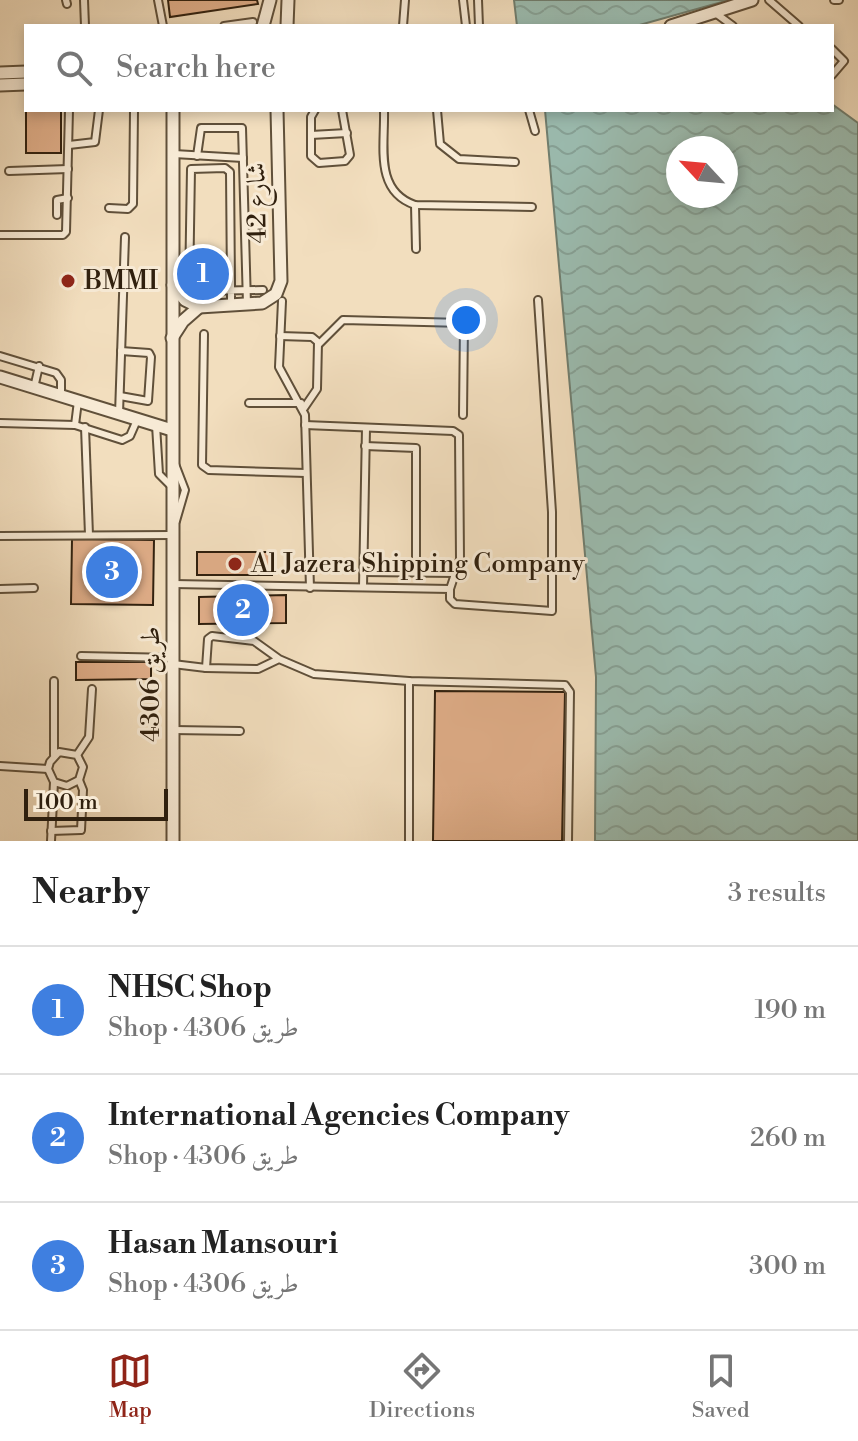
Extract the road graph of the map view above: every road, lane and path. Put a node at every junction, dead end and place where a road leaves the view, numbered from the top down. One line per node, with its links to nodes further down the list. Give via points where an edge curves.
1 (84, 0): 11 (lane)
2 (158, 0): 12 (lane)
3 (272, 0): 13 (street); 14 (street)
4 (288, 0): 15 (street)
5 (405, 0): 16 (lane)
6 (463, 0): 17 (lane)
7 (478, 0): 18 (lane)
8 (752, 0): 10 (street)
9 (769, 0): 21 (lane)
10 (714, 12): 19 (street); 20 (lane)
11 (85, 24)
12 (163, 24)
13 (258, 24)
14 (273, 24)
15 (287, 24)
16 (403, 24)
17 (466, 24)
18 (479, 24)
19 (677, 24)
20 (730, 24)
21 (797, 24)
22 (834, 51): 25 (lane, via 844,61)
23 (24, 72): 24 (street)
24 (0, 73)
25 (834, 73)
26 (24, 84): 27 (street)
27 (0, 85)
28 (69, 112): 41 (lane)
29 (99, 112): 41 (lane, via 95,142)
30 (134, 112): 51 (lane, via 133,206)
31 (173, 112): 42 (street, طريق 4306)
32 (277, 112): 61 (street, شارع 42)
33 (314, 112): 40 (lane)
34 (342, 112): 39 (lane)
35 (384, 112): 49 (lane, via 387,185 398,198)
36 (437, 112): 45 (lane, via 440,144 452,156)
37 (530, 112): 38 (lane)
38 (535, 131)
39 (347, 133): 40 (lane); 40 (lane, via 348,158 319,163 311,156)
40 (311, 135)
41 (69, 145): 46 (lane)
42 (174, 154): 43 (lane); 56 (street, طريق 4306)
43 (197, 156): 44 (lane); 44 (lane, via 201,128 240,127)
44 (243, 158): 59 (lane)
45 (515, 162)
46 (68, 169): 47 (lane); 48 (lane)
47 (9, 171)
48 (68, 198): 52 (lane, via 57,200); 53 (lane, via 63,235)
49 (415, 205): 50 (lane); 55 (lane)
50 (532, 207)
51 (109, 208)
52 (57, 215)
53 (0, 235)
54 (125, 237): 70 (lane)
55 (416, 249)
56 (173, 280): 57 (lane); 65 (street, via 185,300); 68 (street, طريق 4306)
57 (187, 280): 58 (lane, via 193,291); 58 (lane, via 190,170 225,168 230,172)
58 (231, 290): 59 (lane); 64 (lane)
59 (245, 290): 60 (lane); 63 (lane)
60 (263, 290)
61 (279, 297): 63 (street); 67 (lane)
62 (538, 300): 105 (lane, via 554,606 546,612 455,604)
63 (247, 304): 64 (street)
64 (231, 305): 65 (street)
65 (199, 307): 68 (street)
66 (204, 334): 92 (lane, via 202,465 209,470)
67 (280, 336): 69 (lane, via 312,337); 79 (lane, via 279,367)
68 (172, 338): 89 (street, طريق 4306)
69 (319, 344): 79 (lane, via 317,389); 81 (lane, via 343,320 464,323)
70 (121, 351): 76 (lane); 76 (lane, via 151,357 148,401)
71 (0, 356): 72 (lane)
72 (39, 366): 74 (lane); 75 (lane, via 59,375)
73 (0, 377): 74 (street)
74 (34, 388): 75 (street)
75 (61, 396): 77 (street)
76 (120, 396): 80 (lane)
77 (78, 401): 80 (street); 84 (lane)
78 (249, 403): 79 (lane)
79 (303, 405): 86 (lane)
80 (119, 414): 82 (street)
81 (463, 415)
82 (137, 420): 85 (street); 87 (lane, via 126,440)
83 (0, 423): 84 (lane)
84 (75, 425): 87 (lane)
85 (156, 425): 89 (street); 93 (lane, via 159,474)
86 (305, 425): 88 (lane); 92 (lane)
87 (85, 427): 95 (lane)
88 (366, 428): 90 (lane); 99 (lane, via 459,435 460,559)
89 (172, 430): 91 (street, طريق 4306)
90 (365, 446): 97 (lane); 98 (lane, via 416,448)
91 (172, 459): 93 (street, طريق 4306); 94 (lane, via 185,490)
92 (306, 473): 103 (lane)
93 (172, 487): 94 (street, طريق 4306)
94 (172, 531): 95 (lane); 100 (street, طريق 4306)
95 (89, 535): 96 (lane)
96 (0, 536)
97 (364, 572): 98 (lane); 101 (lane)
98 (416, 572): 99 (lane)
99 (455, 573): 105 (lane)
100 (173, 584): 103 (lane); 108 (street, طريق 4306)
101 (363, 587): 103 (lane); 105 (lane)
102 (34, 588): 104 (lane)
103 (310, 588)
104 (0, 589)
105 (450, 589)
106 (81, 656): 108 (lane)
107 (279, 659): 109 (lane, via 258,669); 109 (lane, via 254,641 212,636); 111 (lane, via 314,674)
108 (173, 661): 109 (lane); 113 (street, طريق 4306)
109 (206, 668)
110 (54, 681): 115 (lane)
111 (409, 681): 124 (lane); 125 (lane, via 559,683 568,688)
112 (92, 689): 116 (lane, via 89,737)
113 (173, 730): 114 (lane); 123 (street, طريق 4306)
114 (240, 731)
115 (54, 755): 116 (lane); 118 (lane)
116 (77, 755): 119 (lane, via 83,767)
117 (0, 766): 118 (lane)
118 (48, 769): 120 (lane)
119 (79, 780): 120 (lane, via 67,786); 121 (lane, via 81,830)
120 (54, 782): 121 (lane)
121 (51, 831): 122 (lane)
122 (51, 841)
123 (173, 841)
124 (409, 841)
125 (568, 841)

